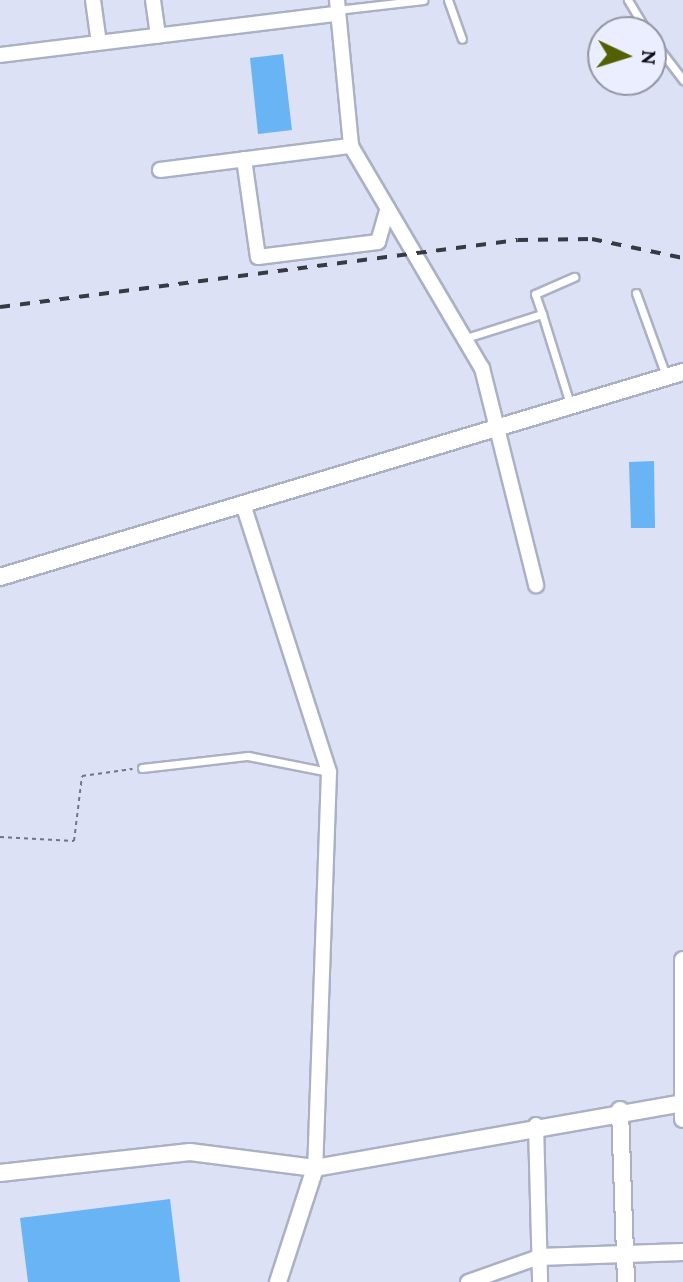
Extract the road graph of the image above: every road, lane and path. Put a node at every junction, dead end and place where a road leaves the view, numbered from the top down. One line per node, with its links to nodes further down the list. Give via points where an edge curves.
1 (93, 0): 8 (street)
2 (153, 0): 6 (street)
3 (423, 0): 5 (lane)
4 (448, 0): 7 (lane)
5 (337, 8): 6 (street); 12 (street)
6 (158, 36): 8 (street)
7 (462, 39)
8 (99, 43): 9 (street)
9 (0, 55)
10 (667, 59): 11 (lane)
11 (683, 80)
12 (351, 146): 13 (street); 15 (street)
13 (244, 159): 14 (street); 15 (street, via 258,257 378,242)
14 (160, 170)
15 (388, 208): 19 (street)
16 (574, 277): 18 (lane, via 535,294)
17 (636, 293): 20 (lane)
18 (542, 314): 19 (lane); 21 (lane)
19 (466, 338): 22 (street)
20 (675, 374): 21 (street)
21 (570, 406): 22 (street)
22 (502, 427): 23 (street); 25 (street)
23 (243, 504): 24 (street); 27 (street)
24 (0, 577)
25 (536, 585)
26 (142, 768): 27 (lane, via 248,756); 28 (path, via 82,776 74,841)
27 (329, 772): 33 (street)
28 (0, 837)
29 (683, 960): 30 (street)
30 (682, 1108): 31 (street)
31 (620, 1110): 32 (street); 37 (street)
32 (536, 1125): 33 (street); 36 (street)
33 (315, 1168): 34 (street, via 190,1152); 38 (street)
34 (0, 1173)
35 (683, 1252): 37 (street)
36 (539, 1257): 37 (street); 39 (street); 40 (street)
37 (625, 1257): 41 (street)
38 (278, 1282)
39 (468, 1282)
40 (540, 1282)
41 (626, 1282)

